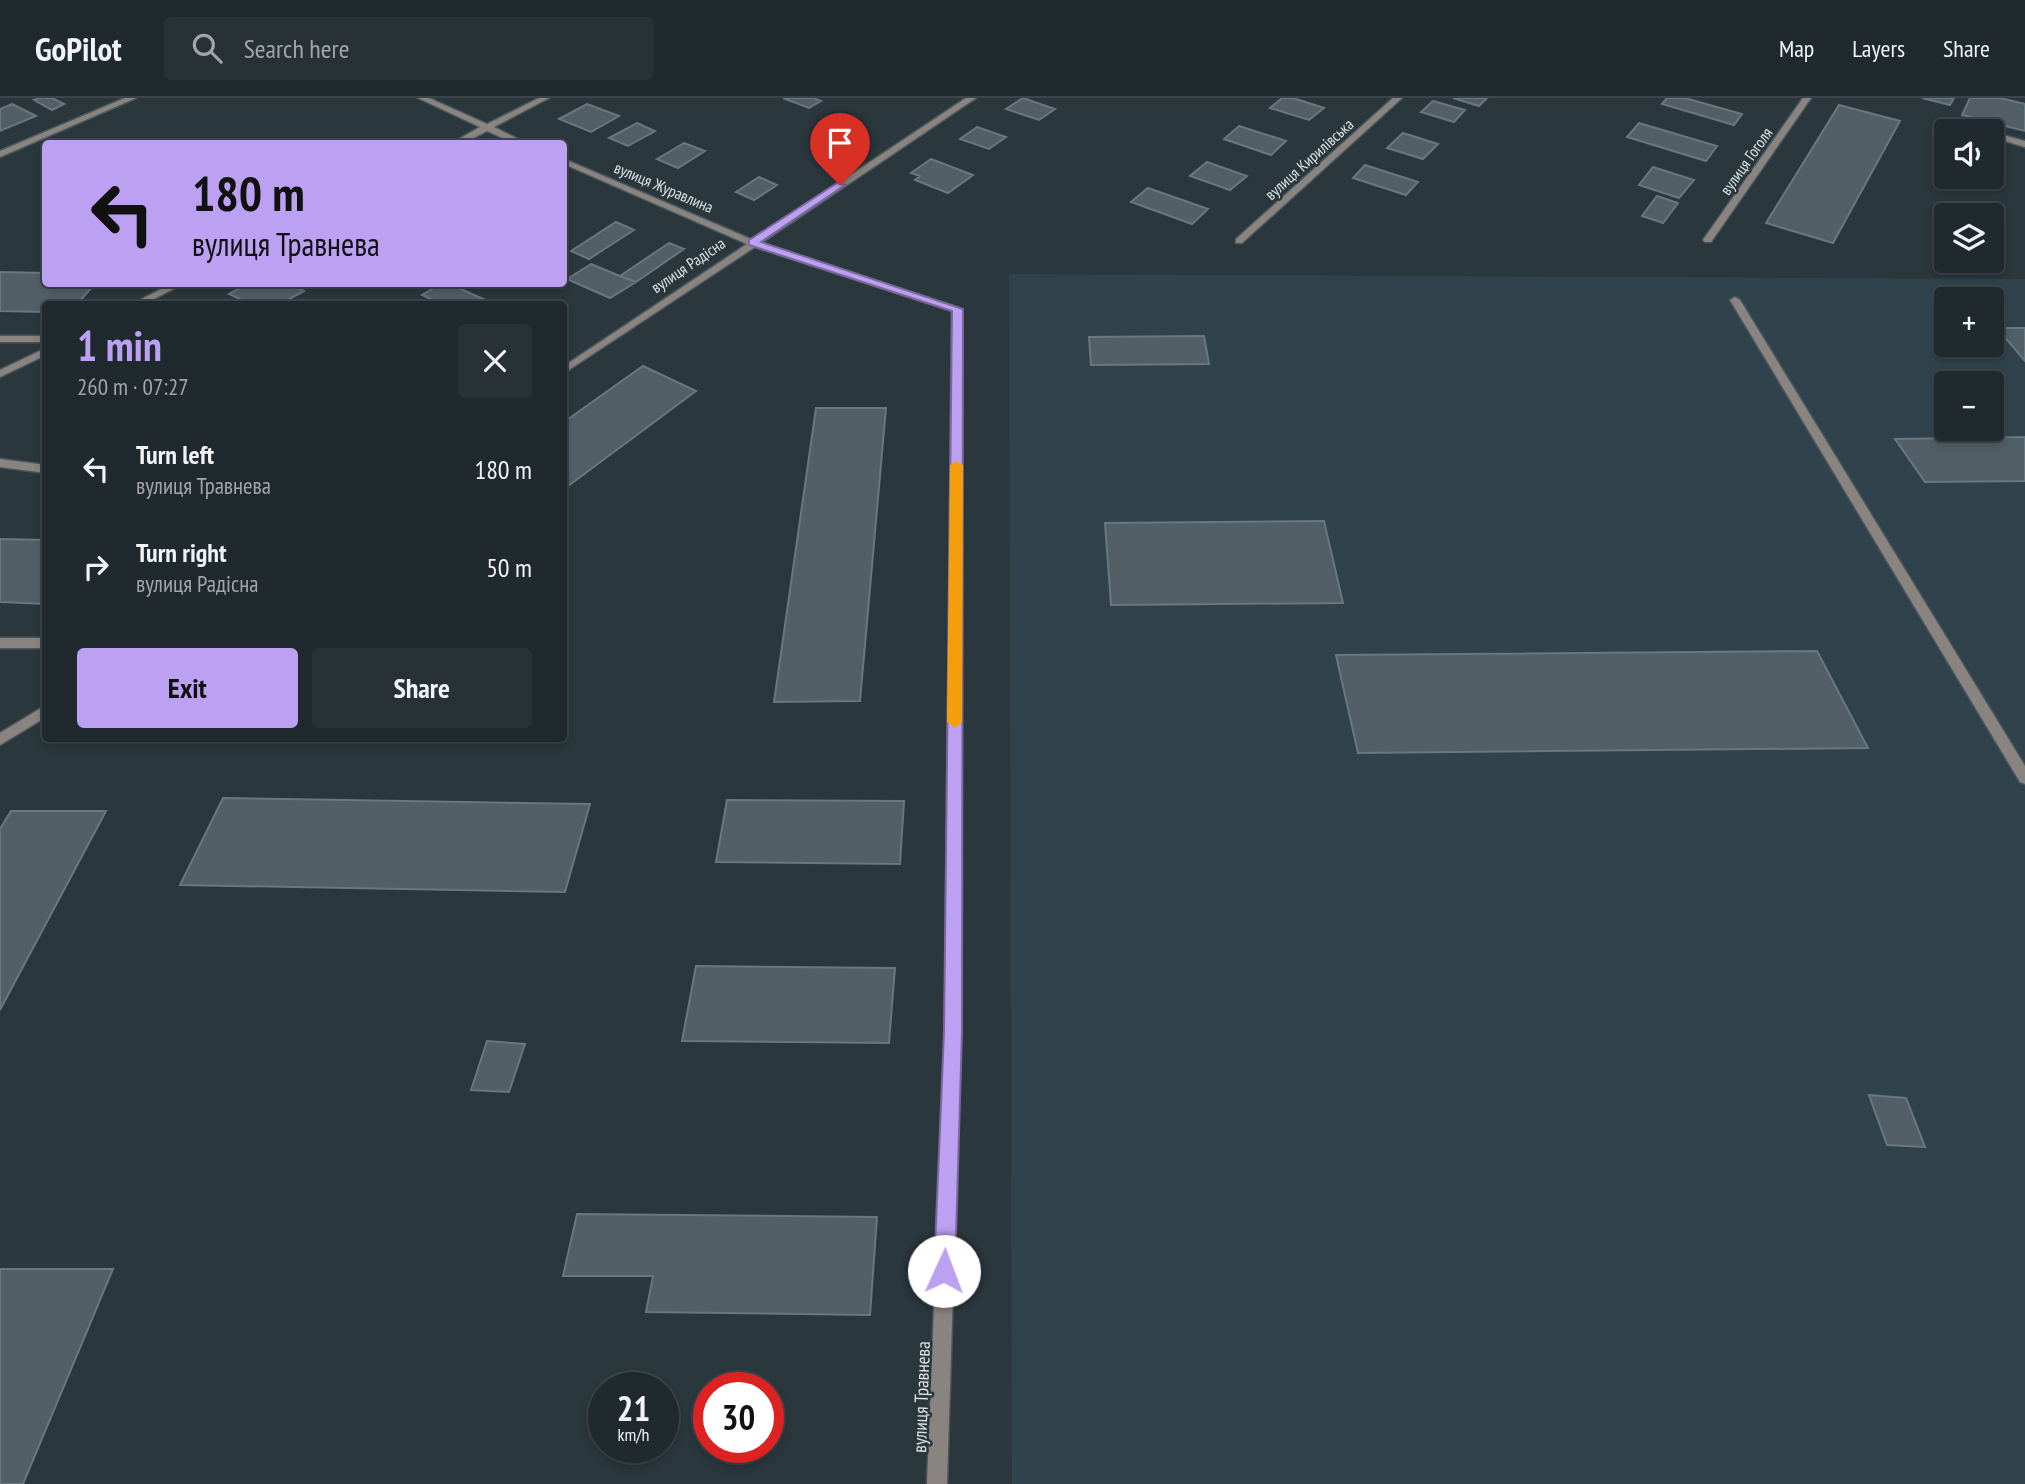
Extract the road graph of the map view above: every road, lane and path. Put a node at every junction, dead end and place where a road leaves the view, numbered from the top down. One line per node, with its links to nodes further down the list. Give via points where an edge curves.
1 (132, 98): 12 (street)
2 (422, 98): 7 (street)
3 (545, 98): 7 (street)
4 (972, 98): 16 (street, вулиця Радісна)
5 (1398, 98): 15 (street, вулиця Кирилівська)
6 (1807, 98): 14 (street, вулиця Гоголя)
7 (486, 127): 9 (street); 10 (street)
8 (2004, 138): 11 (street)
9 (462, 140)
10 (515, 140)
11 (2025, 144)
12 (0, 154)
13 (567, 162): 16 (street, вулиця Журавлина)
14 (1708, 240)
15 (1239, 241)
16 (753, 243): 23 (street, вулиця Радісна); 32 (street, вулиця Травнева, via 957,309 953,1032)
17 (172, 287): 19 (street)
18 (1735, 300): 31 (street)
19 (143, 301)
20 (0, 338): 21 (street)
21 (42, 339)
22 (42, 353): 24 (street)
23 (567, 368)
24 (0, 374)
25 (0, 463): 26 (street)
26 (42, 468)
27 (0, 643): 28 (street)
28 (42, 643)
29 (42, 713): 30 (street)
30 (0, 740)
31 (2025, 778)
32 (937, 1484)

